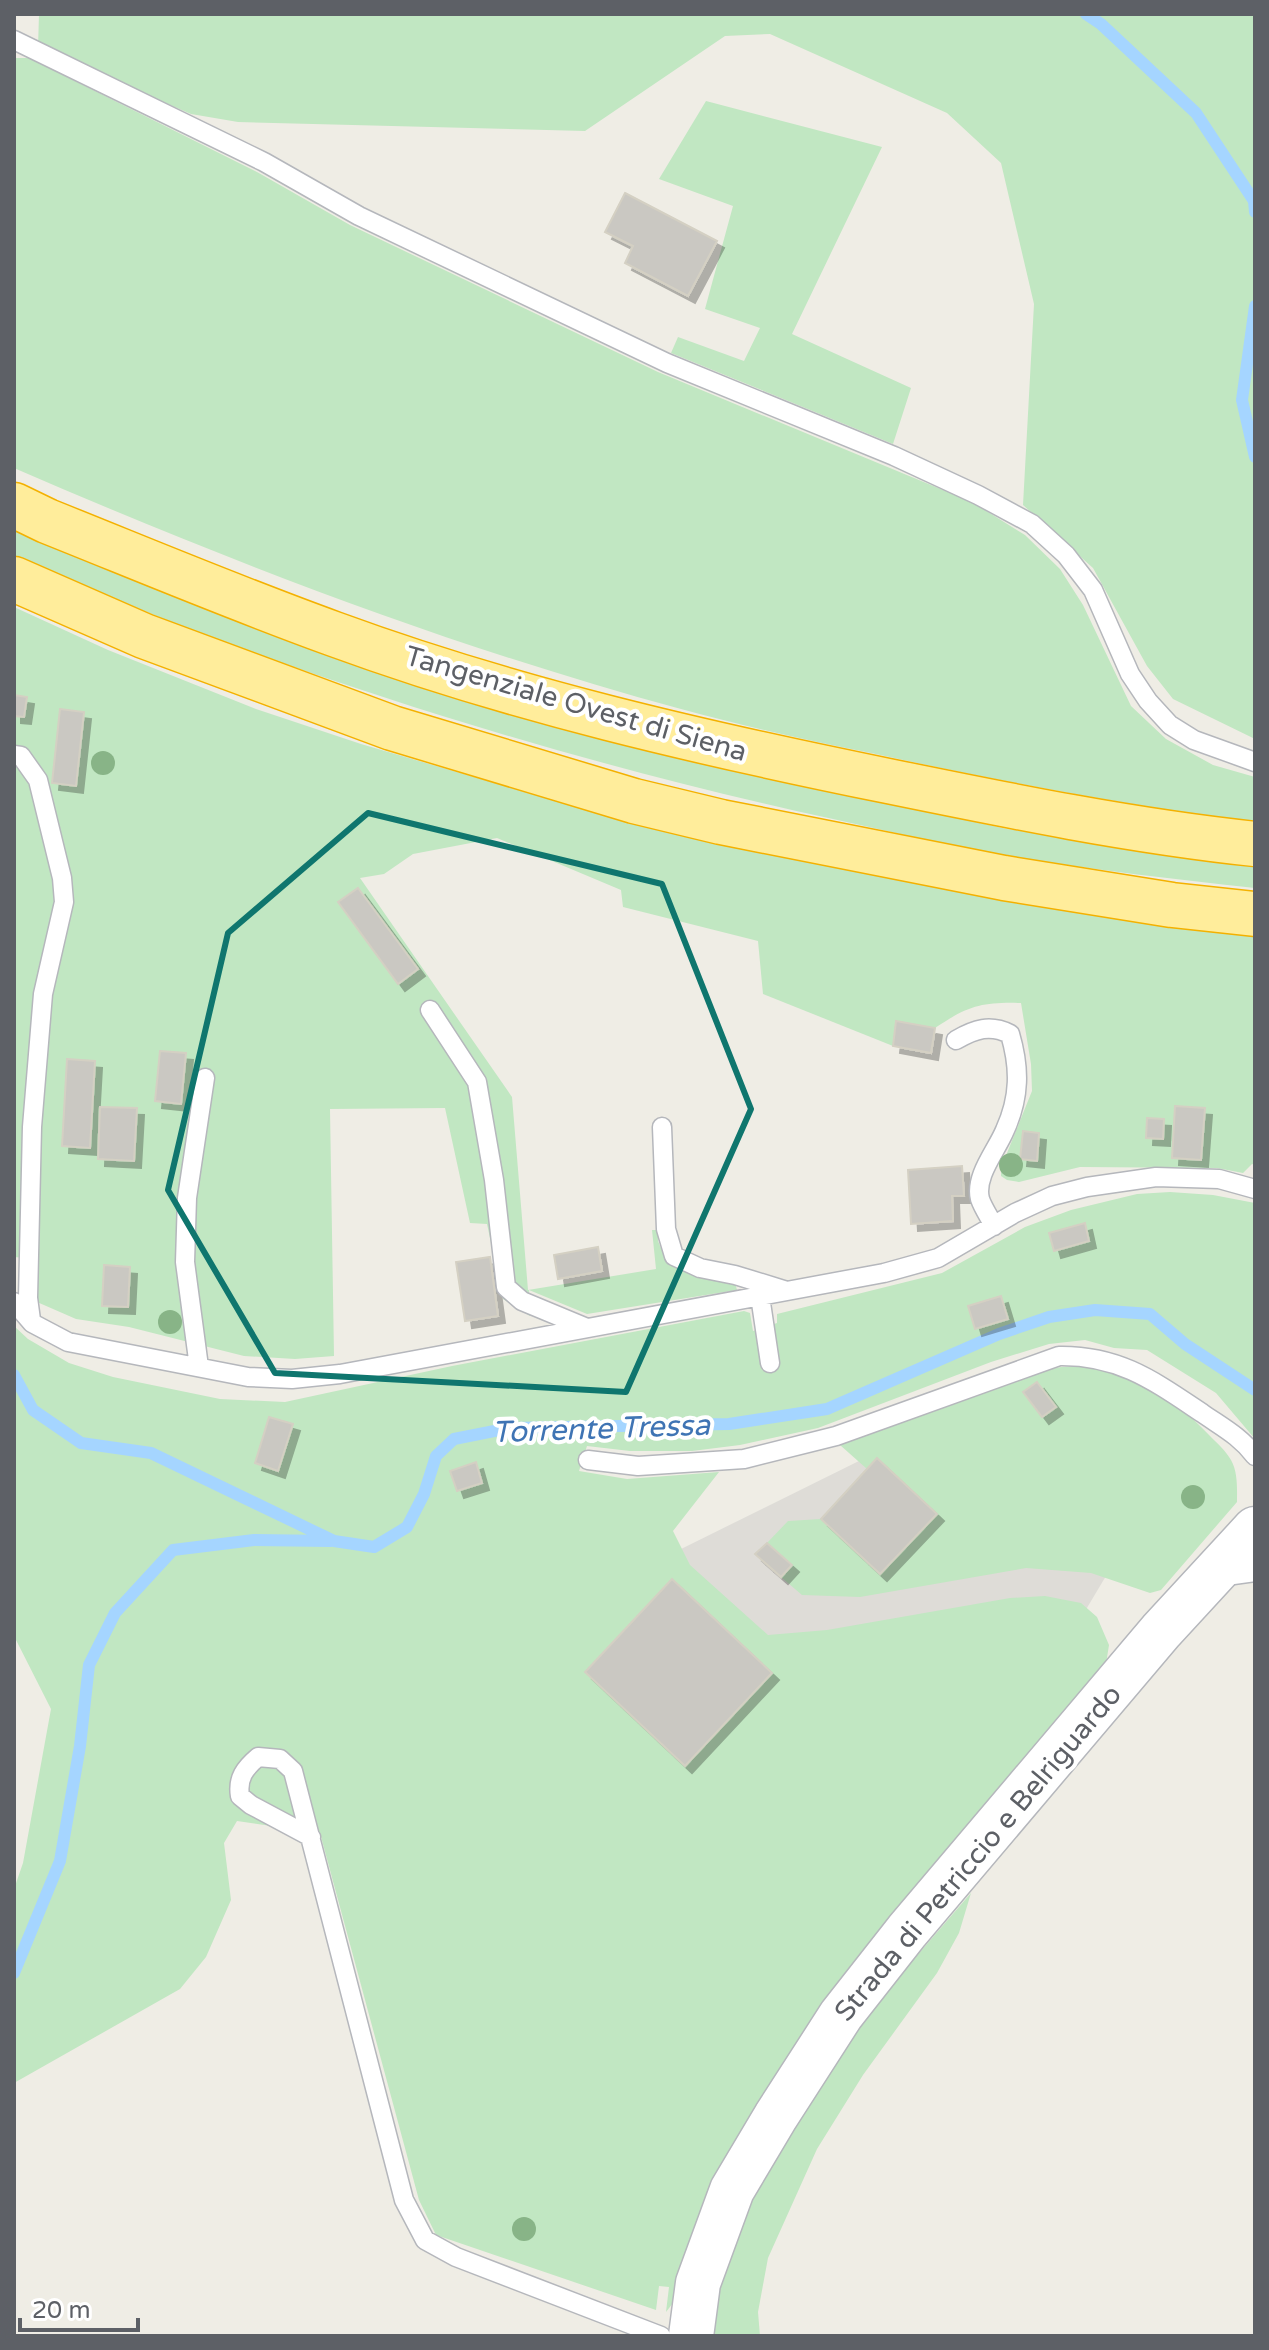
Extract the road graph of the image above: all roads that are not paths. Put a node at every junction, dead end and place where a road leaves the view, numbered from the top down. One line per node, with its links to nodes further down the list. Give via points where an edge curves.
1 (14, 40): 5 (lane, via 264,162 387,230 667,363 894,456 1032,524 1093,590 1130,674 1155,709 1194,740)
2 (14, 505): 6 (highway, Tangenziale Ovest di Siena, via 336,635 601,718 1031,810)
3 (14, 579): 7 (highway, via 144,636 392,728 634,801 1004,878)
4 (14, 755): 17 (lane, via 21,756 38,780 64,902 43,994 32,1127)
5 (1255, 762)
6 (1255, 844)
7 (1255, 914)
8 (430, 1010): 18 (lane, via 477,1082 506,1287 522,1301)
9 (956, 1040): 13 (lane, via 995,1027 1010,1034 1018,1062 1015,1101 980,1184 980,1198)
10 (205, 1078): 20 (lane, via 187,1198 185,1262)
11 (662, 1127): 14 (lane, via 666,1229 674,1256)
12 (1255, 1189): 13 (lane, via 1219,1179 1156,1177 1052,1196)
13 (994, 1226): 14 (lane, via 938,1258)
14 (787, 1291): 15 (lane)
15 (760, 1296): 18 (lane); 19 (lane)
16 (14, 1302): 17 (lane)
17 (32, 1323): 20 (lane, via 68,1342)
18 (587, 1328): 20 (lane, via 292,1379)
19 (770, 1363)
20 (199, 1367)
21 (1255, 1456): 22 (lane, via 1242,1438 1162,1385 1110,1361 1059,1356 836,1436 744,1459 638,1466)
22 (588, 1460)
23 (1255, 1529): 25 (street, Strada di Petriccio e Belriguardo)
24 (1255, 1572): 25 (lane)
25 (1213, 1578): 28 (street, Strada di Petriccio e Belriguardo, via 1161,1631 841,2015 732,2190 698,2283)
26 (311, 1837): 26 (lane, via 293,1771 280,1759 258,1757 238,1784 240,1796); 27 (lane, via 404,2200 425,2240 456,2257)
27 (661, 2336)
28 (691, 2336)

